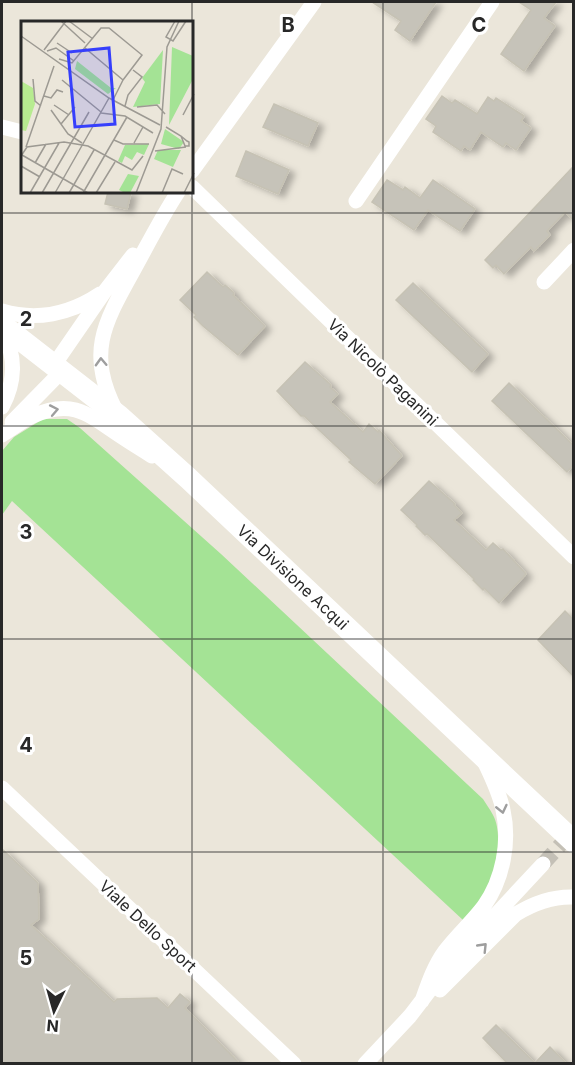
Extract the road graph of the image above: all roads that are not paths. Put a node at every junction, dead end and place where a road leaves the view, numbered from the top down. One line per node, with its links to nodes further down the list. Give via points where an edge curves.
1 (314, 2): 5 (street)
2 (492, 2): 8 (street)
3 (2, 127): 4 (street)
4 (21, 132)
5 (194, 168)
6 (194, 190): 21 (street, Via Nicolò Paganini)
7 (177, 194): 9 (street)
8 (356, 201)
9 (159, 221): 12 (street); 18 (street, one-way to 9, via 102,376 102,335)
10 (573, 250): 11 (street)
11 (544, 282)
12 (105, 291): 13 (street, via 71,310 50,315); 16 (street)
13 (2, 311)
14 (2, 325): 16 (main road, Via Divisione Acqui)
15 (2, 332): 17 (street, via 13,363)
16 (58, 368): 18 (main road, Via Divisione Acqui); 19 (street)
17 (2, 407)
18 (119, 416): 20 (main road, Via Divisione Acqui)
19 (2, 434): 20 (street, one-way to 20, via 32,416 59,409 78,410)
20 (188, 478): 22 (main road, Via Divisione Acqui)
21 (573, 557)
22 (482, 755): 24 (main road, Via Divisione Acqui); 27 (street, one-way to 27, via 503,809 504,862 484,906 435,967)
23 (2, 788): 29 (street, Viale Dello Sport)
24 (569, 835)
25 (543, 864): 27 (street, via 449,965)
26 (573, 897): 28 (street, one-way to 26, via 516,914 549,898)
27 (422, 1001): 28 (street)
28 (410, 1016): 30 (street)
29 (294, 1064)
30 (365, 1064)

